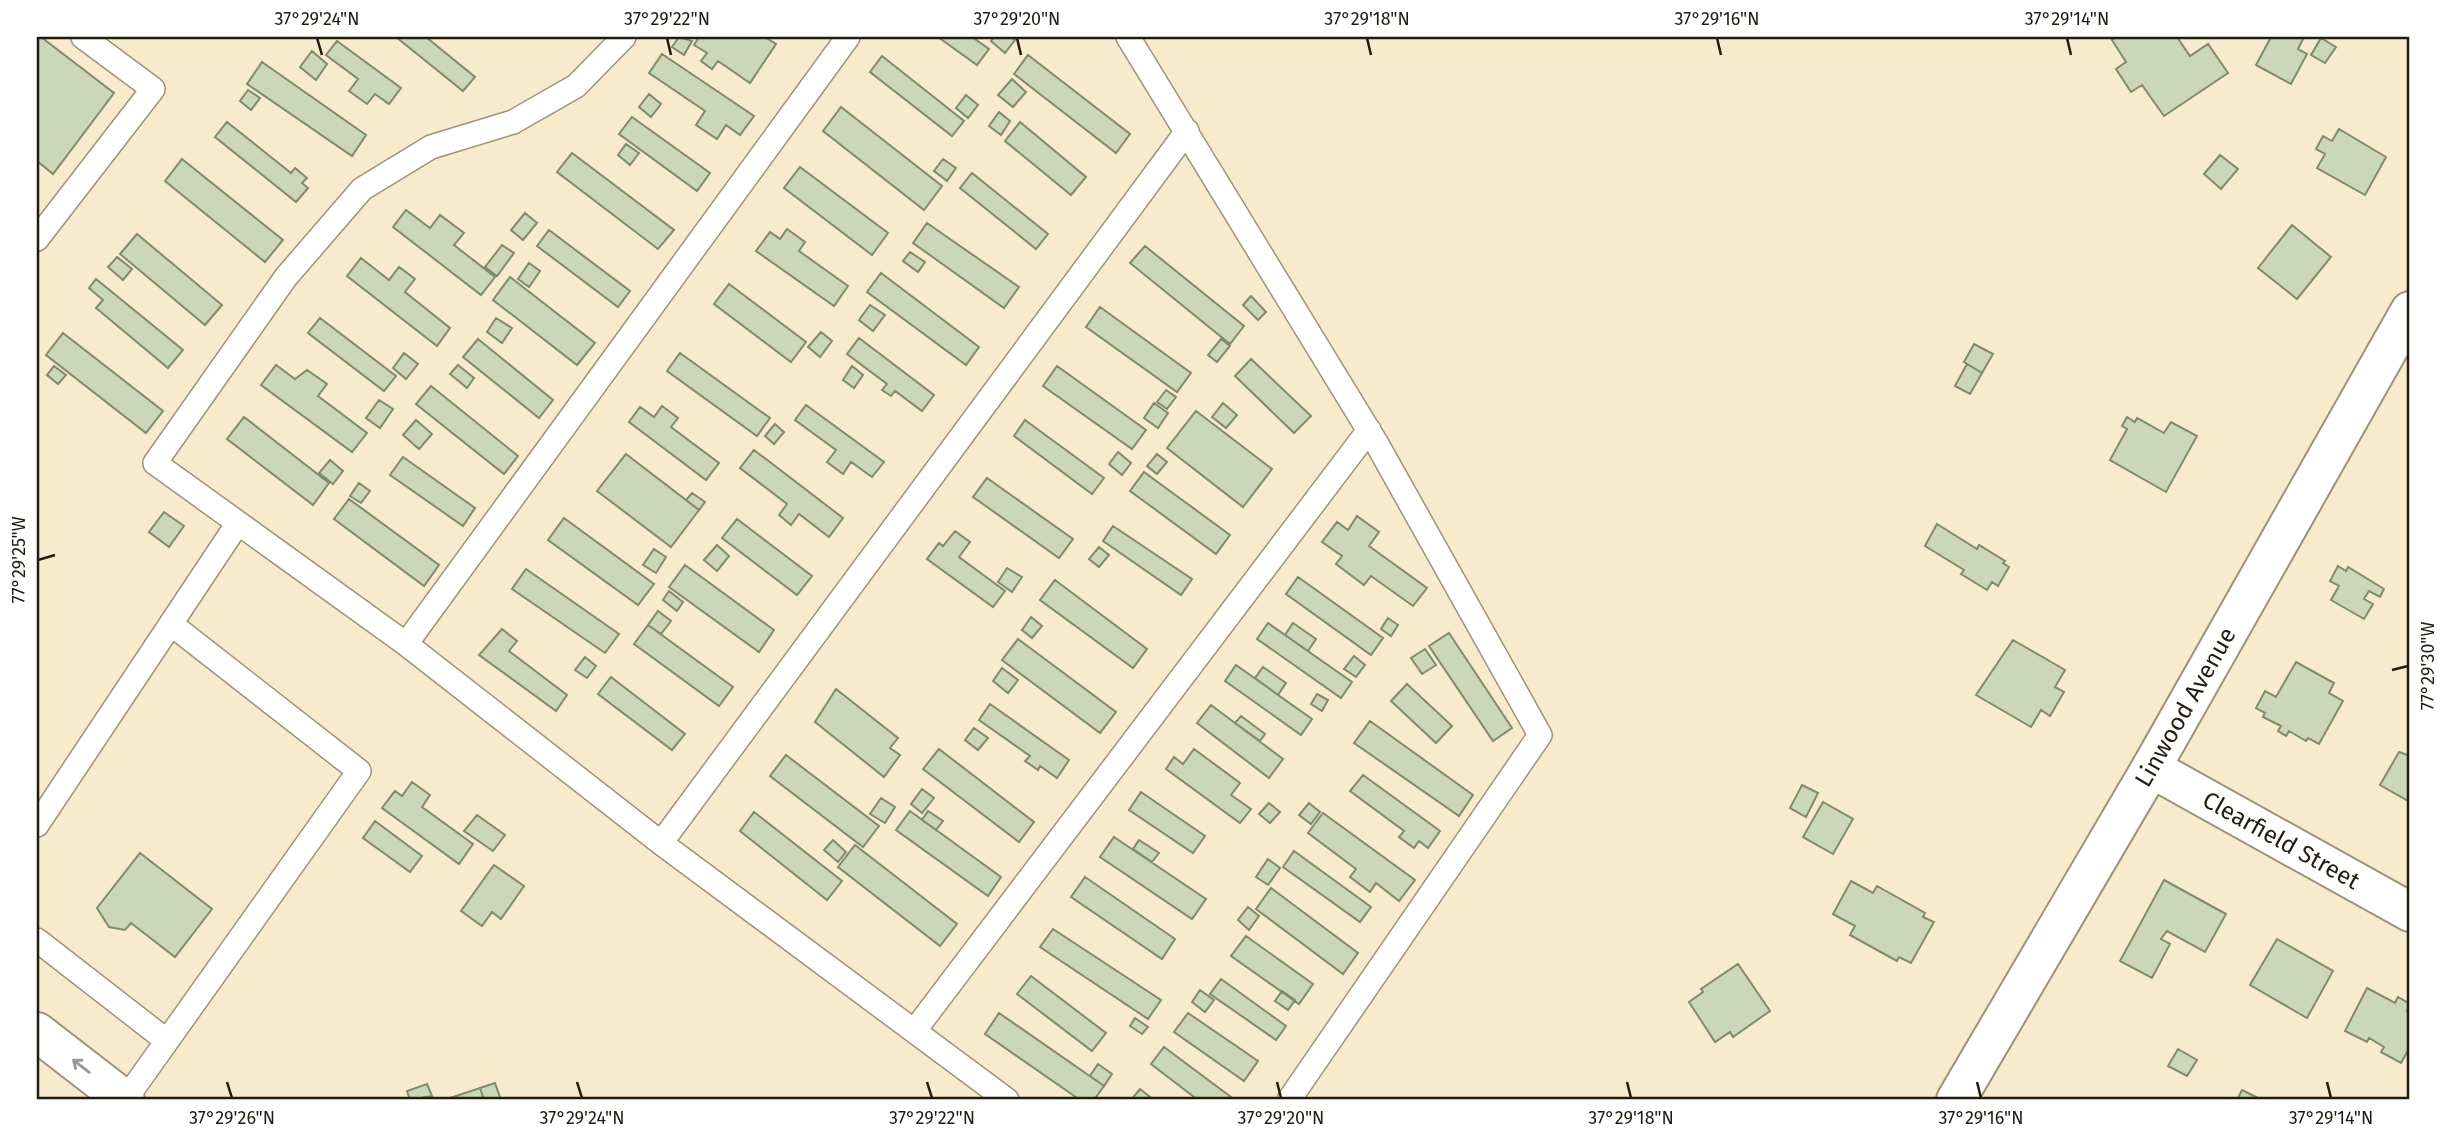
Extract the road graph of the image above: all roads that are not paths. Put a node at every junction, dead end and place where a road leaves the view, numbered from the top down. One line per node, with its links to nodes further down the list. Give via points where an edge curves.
1 (83, 37): 6 (lane, via 153,89)
2 (624, 37): 9 (lane, via 576,86 513,122 431,147 362,190 286,277 155,463)
3 (848, 37): 11 (lane)
4 (1128, 37): 5 (lane)
5 (1187, 131): 8 (lane); 14 (lane)
6 (37, 239)
7 (2410, 311): 12 (street, Linwood Avenue)
8 (1369, 430): 17 (lane); 22 (lane, via 1540,736)
9 (238, 523): 10 (lane); 11 (lane)
10 (171, 624): 13 (lane); 19 (lane, via 359,771)
11 (406, 644): 14 (lane)
12 (2151, 768): 15 (street, Clearfield Street); 23 (street, Linwood Avenue)
13 (37, 825)
14 (661, 843): 17 (lane)
15 (2410, 912)
16 (37, 940): 19 (lane)
17 (915, 1030): 21 (lane)
18 (37, 1032): 20 (street, one-way to 18)
19 (167, 1041): 20 (lane)
20 (125, 1100)
21 (1007, 1100)
22 (1289, 1100)
23 (1956, 1100)

